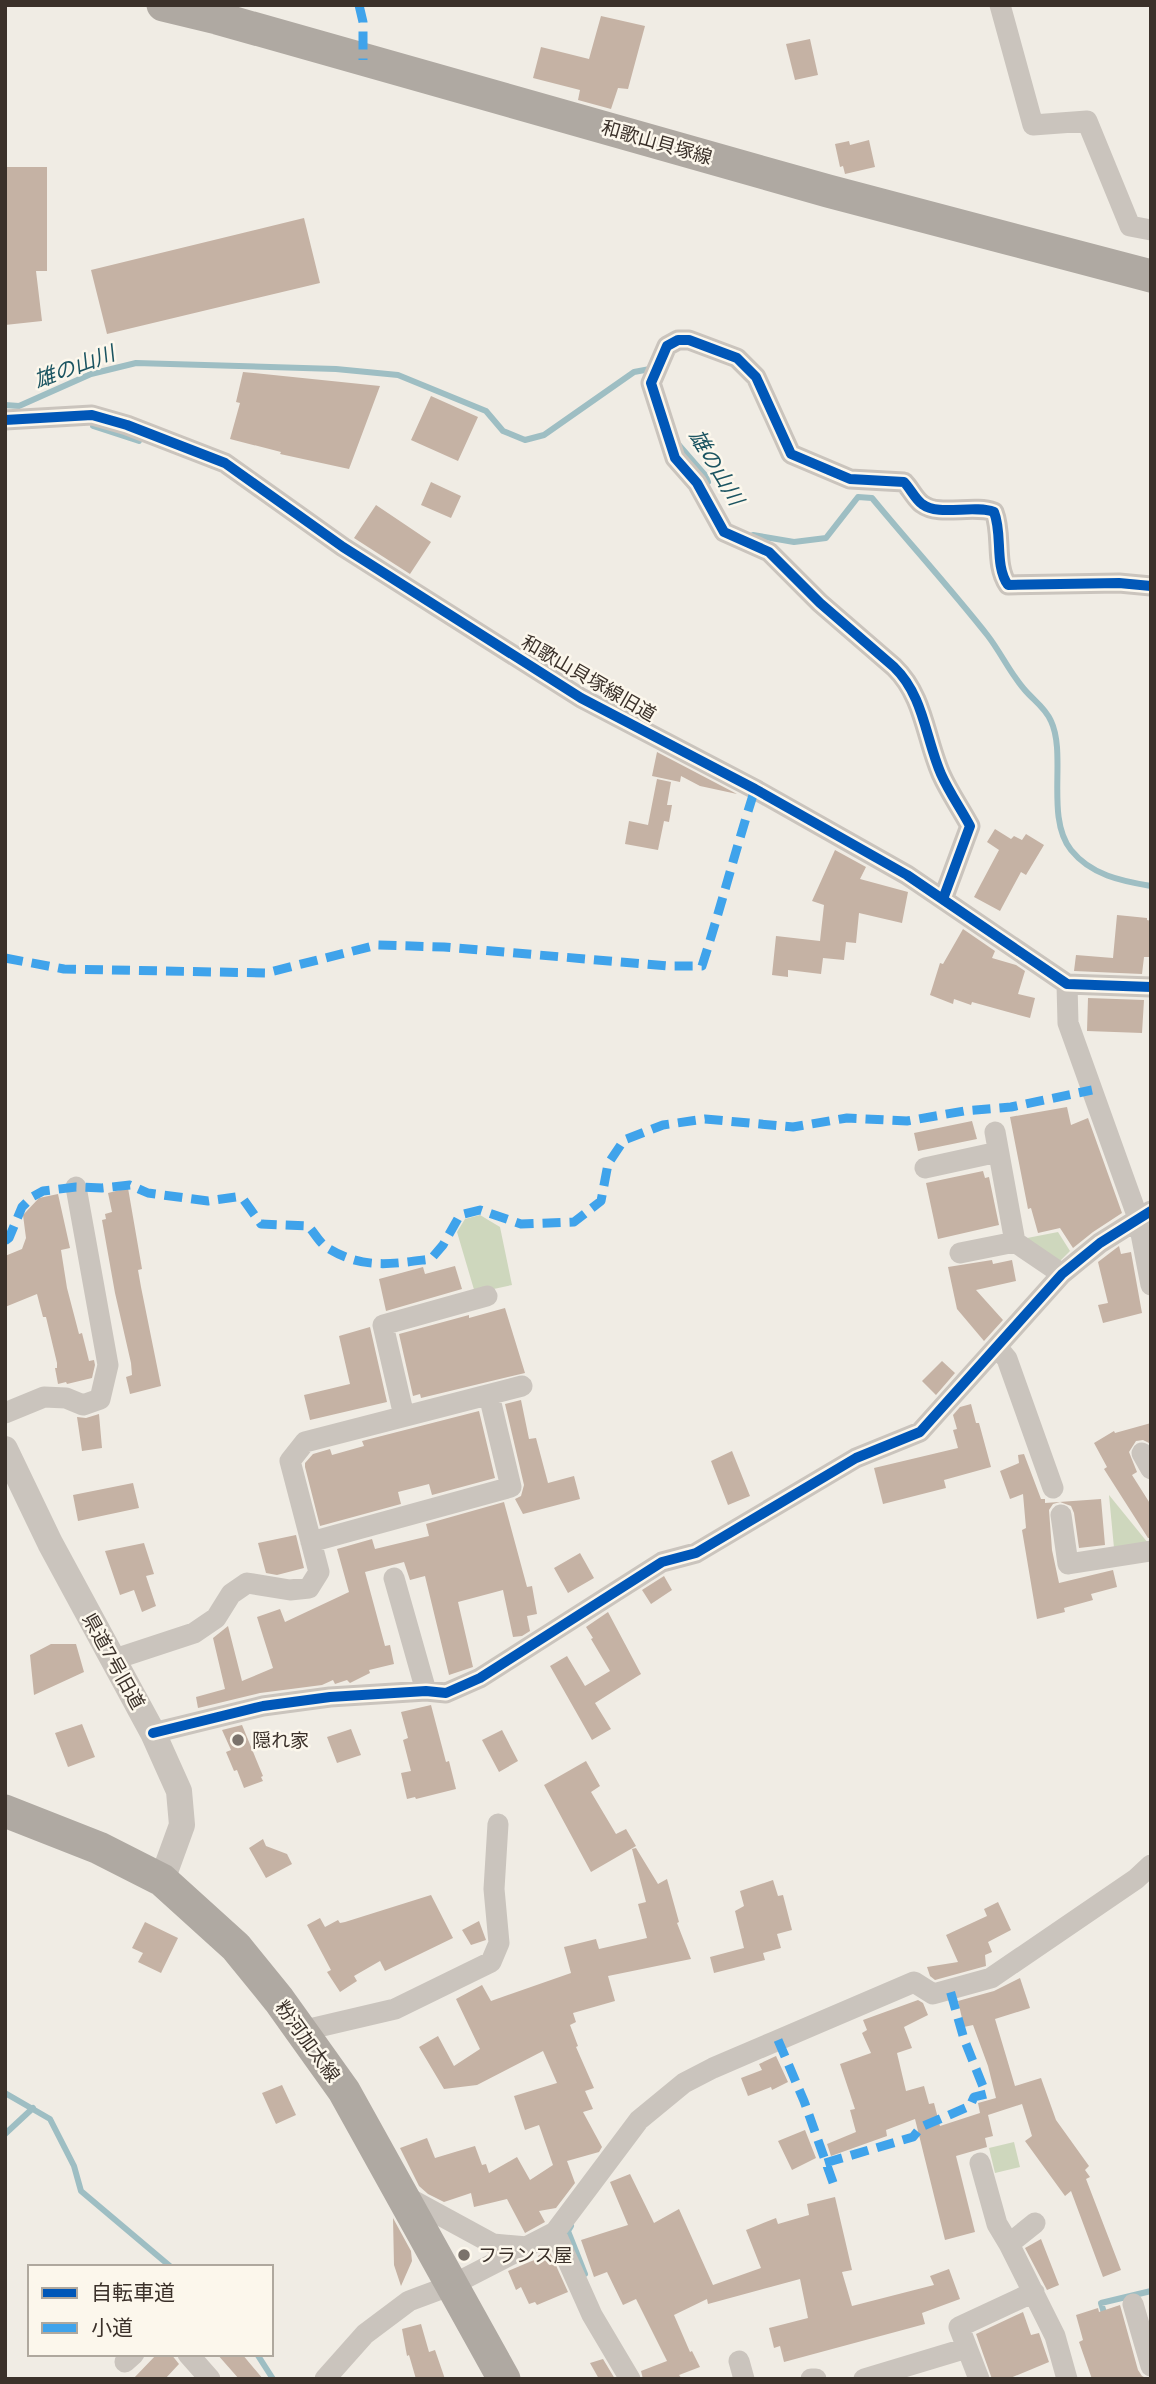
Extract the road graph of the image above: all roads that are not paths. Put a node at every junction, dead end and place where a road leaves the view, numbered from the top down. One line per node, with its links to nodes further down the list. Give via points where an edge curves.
1 (163, 5): 4 (main road, 和歌山貝塚線)
2 (1000, 5): 3 (street, via 1033,125 1087,121 1130,226)
3 (1151, 230)
4 (1151, 276)
5 (5, 420): 7 (street, 和歌山貝塚線旧道, via 92,415 225,464 343,547 581,698 767,796)
6 (1151, 586): 7 (street, via 1008,585 1002,576 994,512 935,509 922,504 904,482 850,479 791,454 755,377 737,358 688,340 667,346 651,383 675,458 697,482 724,532 769,552 906,678 917,699 942,775 970,826)
7 (943, 899): 8 (street, 和歌山貝塚線旧道)
8 (1068, 984): 9 (street); 12 (street, via 1068,1023)
9 (1151, 987)
10 (925, 1168): 13 (street, via 996,1142)
11 (76, 1187): 21 (street, via 108,1365 100,1399 83,1405 66,1398 44,1398)
12 (1144, 1215): 15 (street); 16 (street)
13 (1015, 1242): 14 (street); 15 (street)
14 (960, 1253)
15 (1062, 1274): 18 (street)
16 (1151, 1285)
17 (486, 1296): 22 (street, via 383,1325)
18 (997, 1347): 24 (street, via 1007,1359); 30 (street, via 920,1432 856,1458 696,1553 662,1562 481,1678 446,1693)
19 (522, 1386): 20 (street)
20 (489, 1395): 22 (street); 26 (street, via 511,1487)
21 (5, 1413)
22 (404, 1416): 26 (street, via 305,1442 290,1461)
23 (5, 1449): 29 (street, 県道7号旧道)
24 (1053, 1488)
25 (1061, 1515): 27 (street, via 1068,1564)
26 (311, 1542): 29 (street, via 319,1572 309,1588 289,1590 247,1583 231,1594 216,1618 194,1633)
27 (1151, 1551)
28 (394, 1578): 30 (street)
29 (113, 1660): 31 (street, 県道7号旧道)
30 (426, 1691): 31 (street, via 263,1706)
31 (153, 1733): 35 (street, 県道7号旧道, via 179,1791 182,1825)
32 (5, 1811): 35 (main road, 粉河加太線, via 99,1848)
33 (498, 1824): 36 (street, via 494,1889 499,1943 491,1962 395,2009)
34 (1151, 1865): 40 (street, via 991,1978 933,1994 914,1982 684,2083 639,2120)
35 (162, 1880): 36 (main road, 粉河加太線, via 236,1947)
36 (301, 2031): 38 (main road, 粉河加太線, via 344,2091)
37 (980, 2163): 41 (street, via 997,2224)
38 (401, 2194): 42 (street, via 493,2244); 43 (main road, 粉河加太線)
39 (1035, 2222): 41 (street)
40 (555, 2232): 42 (street); 53 (street, via 592,2315)
41 (1010, 2244): 44 (street)
42 (527, 2247): 43 (street)
43 (452, 2285): 51 (street, via 409,2301 365,2334); 52 (main road, 粉河加太線)
44 (1034, 2292): 46 (street, via 959,2327); 49 (street, via 1055,2336)
45 (1133, 2304): 48 (street)
46 (967, 2348): 56 (street); 57 (street)
47 (190, 2356): 50 (street)
48 (1151, 2366)
49 (1065, 2378)
50 (210, 2379)
51 (325, 2379)
52 (504, 2379)
53 (630, 2379)
54 (811, 2379): 55 (street)
55 (816, 2379)
56 (864, 2379)
57 (979, 2379)

